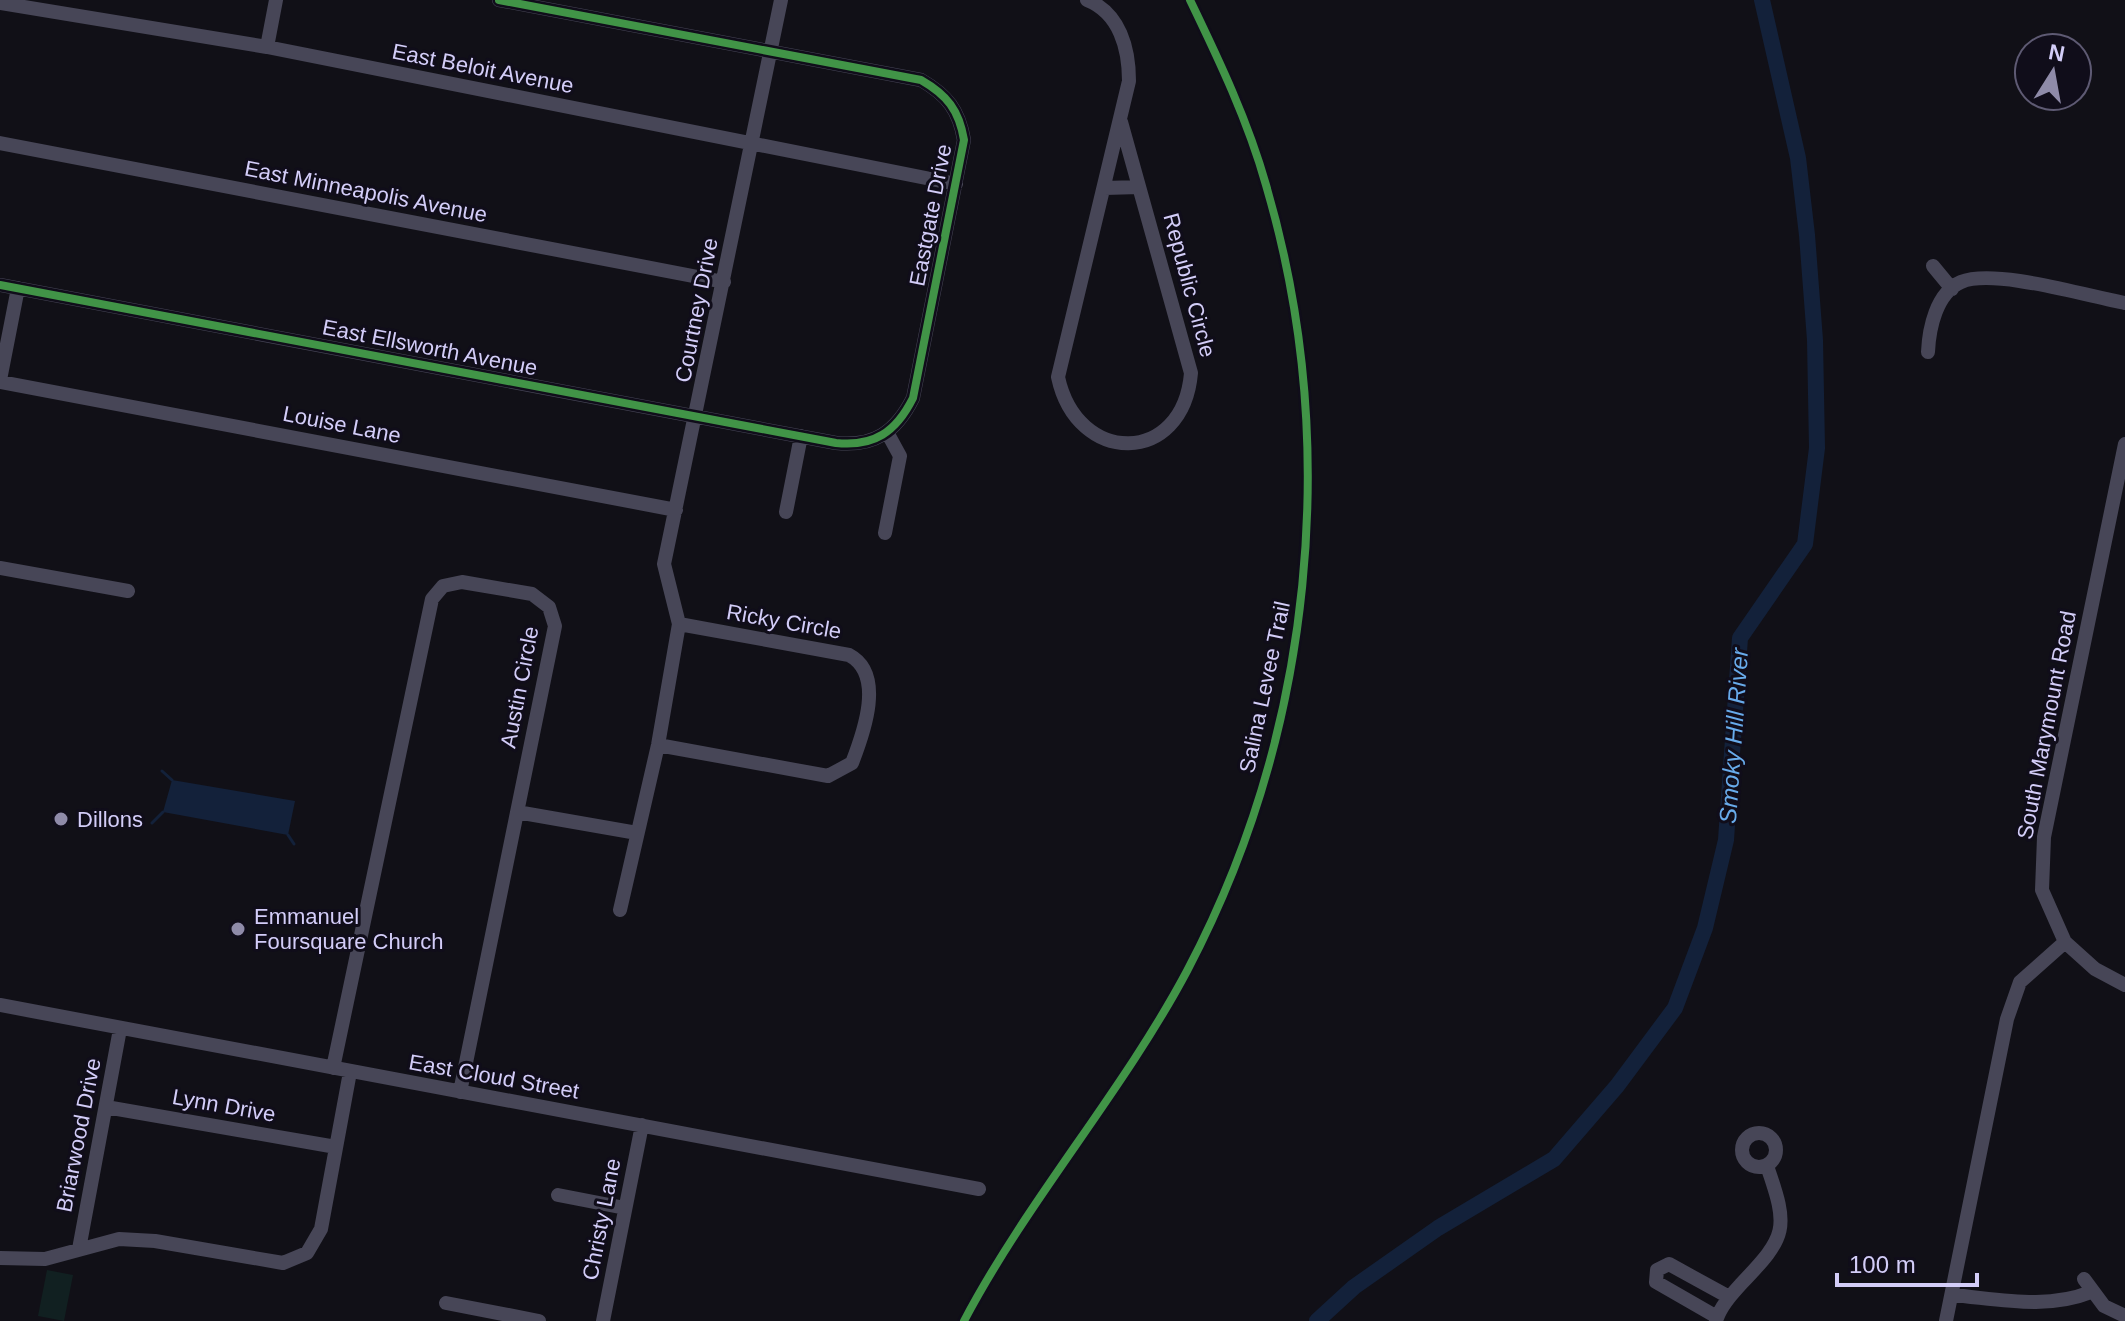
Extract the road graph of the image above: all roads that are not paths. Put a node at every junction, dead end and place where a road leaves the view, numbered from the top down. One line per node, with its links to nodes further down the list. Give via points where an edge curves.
1 (276, 0): 6 (street)
2 (499, 0): 7 (street, Eastgate Drive)
3 (781, 0): 7 (street, Courtney Drive)
4 (1087, 0): 8 (street, Republic Circle, via 1099,5 1119,28 1129,54)
5 (0, 3): 6 (street, East Beloit Avenue)
6 (267, 47): 10 (street, East Beloit Avenue)
7 (770, 51): 10 (street, Courtney Drive); 11 (street, Eastgate Drive, via 921,80 946,94 961,119 964,140)
8 (1121, 122): 12 (street, Republic Circle); 13 (street, Republic Circle)
9 (0, 143): 15 (street, East Minneapolis Avenue)
10 (752, 144): 11 (street, East Beloit Avenue); 15 (street, Courtney Drive)
11 (956, 184): 23 (street, Eastgate Drive, via 913,398)
12 (1139, 187): 13 (street); 13 (street, Republic Circle, via 1191,373 1180,416 1162,434 1130,442 1094,435 1076,421 1058,377)
13 (1105, 188)
14 (1933, 266): 18 (street)
15 (724, 282): 22 (street, Courtney Drive)
16 (0, 285): 17 (street, East Ellsworth Avenue)
17 (18, 288): 21 (street, Louise Lane); 22 (street, East Ellsworth Avenue)
18 (1952, 289): 19 (street, via 1961,282 1995,277); 20 (street, via 1939,304)
19 (2125, 303)
20 (1928, 352)
21 (0, 381): 26 (street, Louise Lane)
22 (697, 415): 24 (street, East Ellsworth Avenue); 26 (street, Courtney Drive)
23 (888, 434): 24 (street, East Ellsworth Avenue, via 854,445); 28 (street, via 900,456)
24 (801, 436): 27 (street)
25 (2125, 444): 36 (street, South Marymount Road, via 2044,837 2042,890)
26 (676, 510): 31 (street, Courtney Drive, via 664,564)
27 (786, 512)
28 (885, 533)
29 (0, 568): 30 (street)
30 (128, 591)
31 (679, 624): 32 (street, Courtney Drive); 32 (street, Ricky Circle, via 849,655 867,670 870,688 852,763 828,776)
32 (658, 745): 34 (street, Courtney Drive)
33 (517, 812): 34 (street); 40 (street, Austin Circle, via 555,617 532,594 451,582 436,592 429,609); 42 (street, Austin Circle)
34 (637, 833): 35 (street, Courtney Drive)
35 (620, 910)
36 (2065, 942): 37 (street, via 2095,969); 52 (street, via 2020,982 2007,1019)
37 (2125, 985)
38 (0, 1005): 39 (street, East Cloud Street)
39 (120, 1029): 40 (street, East Cloud Street); 43 (street, Briarwood Drive)
40 (333, 1068): 41 (street, East Cloud Street)
41 (350, 1072): 42 (street, East Cloud Street); 45 (street)
42 (460, 1092): 44 (street, East Cloud Street)
43 (106, 1107): 45 (street, Lynn Drive); 50 (street, Briarwood Drive)
44 (642, 1125): 47 (street, East Cloud Street); 49 (street, Christy Lane)
45 (336, 1147): 50 (street, via 321,1229 314,1245 299,1258 276,1263 119,1239)
46 (1767, 1166): 53 (street, via 1783,1210 1780,1234 1770,1253)
47 (979, 1189)
48 (558, 1195): 49 (street)
49 (625, 1208): 58 (street, Christy Lane)
50 (79, 1249): 51 (street, via 45,1259)
51 (0, 1258)
52 (1952, 1295): 55 (street, via 2045,1304 2069,1301 2087,1285 2104,1306); 59 (street)
53 (1729, 1297): 56 (street); 56 (street, via 1669,1264 1657,1270 1656,1282)
54 (446, 1303): 57 (street)
55 (2125, 1316)
56 (1716, 1319)
57 (539, 1321)
58 (603, 1321)
59 (1946, 1321)

